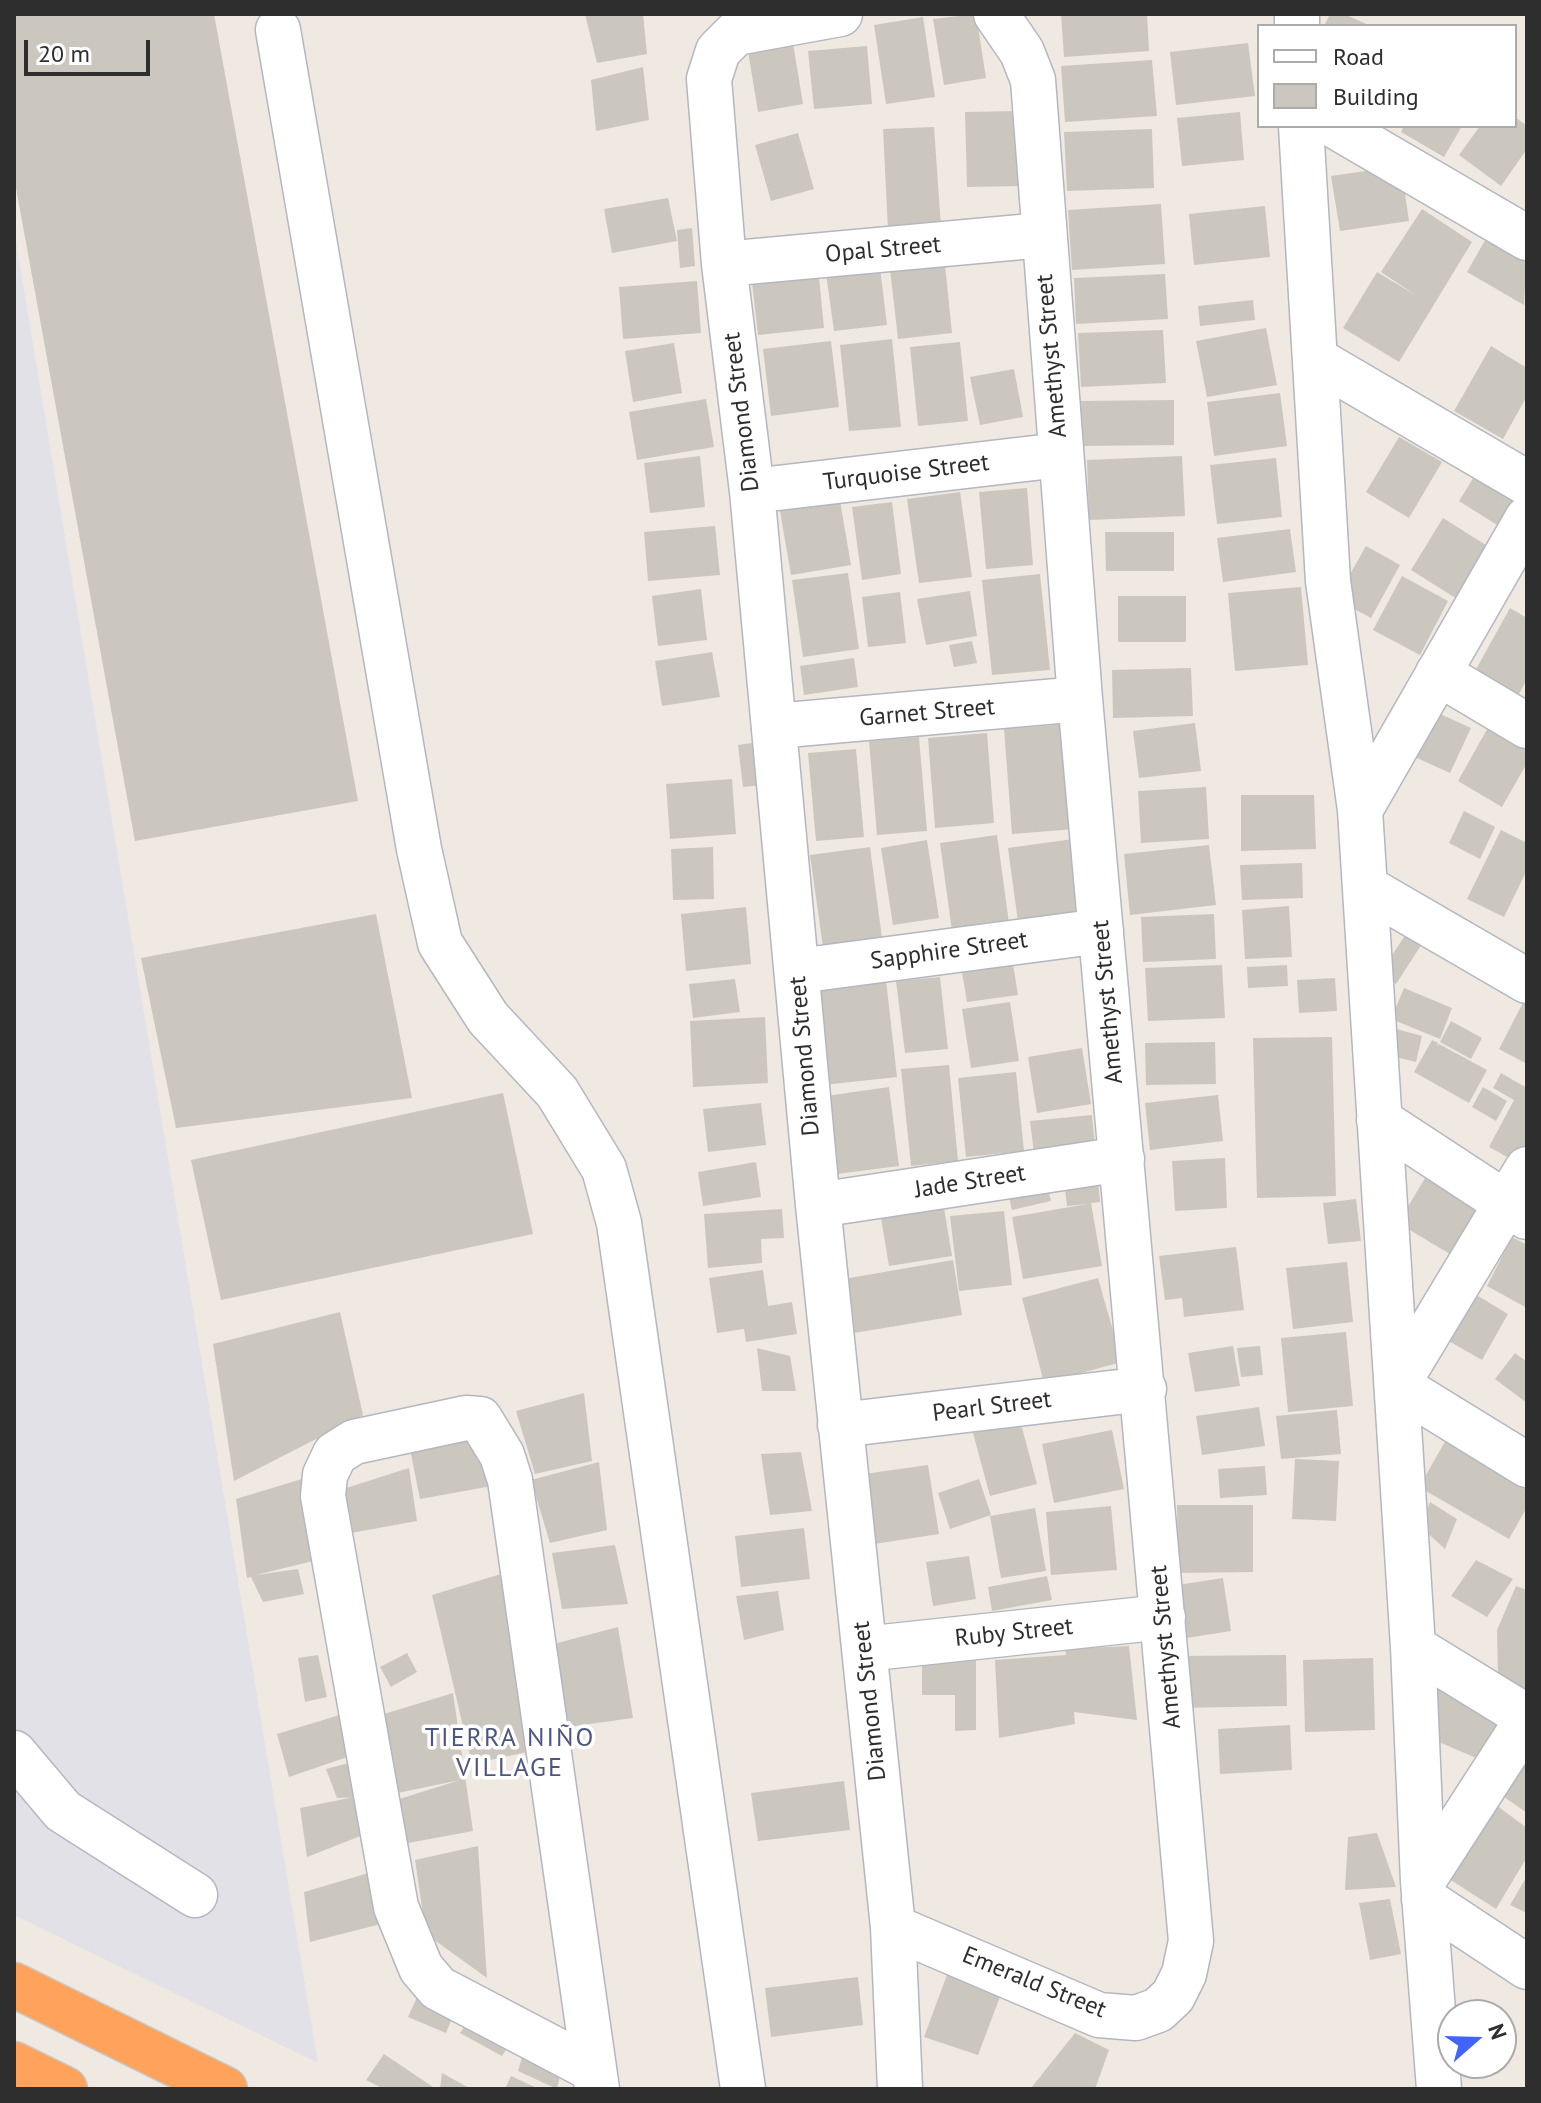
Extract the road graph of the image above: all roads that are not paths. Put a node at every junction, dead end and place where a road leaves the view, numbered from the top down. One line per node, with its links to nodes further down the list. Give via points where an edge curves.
1 (840, 14): 8 (street, Diamond Street, via 736,33 718,51 709,79)
2 (996, 14): 6 (street, Amethyst Street, via 1022,52 1033,80)
3 (278, 30): 46 (street, via 419,849 440,943 488,1018 557,1092 604,1169 619,1223)
4 (1301, 128): 9 (street)
5 (1338, 128): 7 (street)
6 (1043, 235): 8 (street, Opal Street); 10 (street, Amethyst Street)
7 (1527, 238)
8 (724, 264): 12 (street, Diamond Street)
9 (1315, 359): 11 (street); 18 (street, via 1328,581)
10 (1060, 455): 12 (street, Turquoise Street); 15 (street, Amethyst Street)
11 (1527, 483)
12 (752, 491): 16 (street, Diamond Street)
13 (1527, 519): 14 (street)
14 (1438, 673): 17 (street); 18 (street)
15 (1080, 699): 16 (street, Garnet Street); 20 (street, Amethyst Street)
16 (775, 726): 21 (street, Diamond Street)
17 (1527, 726)
18 (1360, 810): 19 (street)
19 (1365, 887): 22 (street); 23 (street)
20 (1101, 931): 21 (street, Sapphire Street); 24 (street, Amethyst Street)
21 (798, 971): 26 (street, Diamond Street)
22 (1527, 981)
23 (1379, 1120): 25 (street); 27 (street)
24 (1122, 1159): 26 (street, Jade Street); 28 (street, Amethyst Street)
25 (1520, 1197): 27 (street)
26 (818, 1205): 29 (street, Diamond Street)
27 (1397, 1385): 30 (street); 32 (street)
28 (1144, 1389): 29 (street, Pearl Street); 31 (street, Amethyst Street)
29 (840, 1425): 33 (street, Diamond Street)
30 (1527, 1465)
31 (1163, 1617): 33 (street, Ruby Street); 41 (street, Amethyst Street, via 1191,1941)
32 (1413, 1647): 34 (street); 36 (street)
33 (864, 1649): 38 (street, Diamond Street)
34 (1527, 1718): 36 (street)
35 (14, 1753): 37 (street, via 63,1811)
36 (1424, 1890): 39 (street); 48 (street)
37 (195, 1895)
38 (893, 1927): 41 (street, Emerald Street, via 1099,2015 1136,2018 1158,2010); 47 (street, Diamond Street)
39 (1527, 1967)
40 (14, 1985): 45 (highway)
41 (1173, 1996)
42 (14, 2064): 44 (highway)
43 (596, 2080): 43 (street, via 510,1480 502,1455 480,1419 354,1442 335,1454 323,1496 396,1907 421,1968 438,1988)
44 (65, 2089)
45 (225, 2089)
46 (743, 2089)
47 (900, 2089)
48 (1439, 2089)

